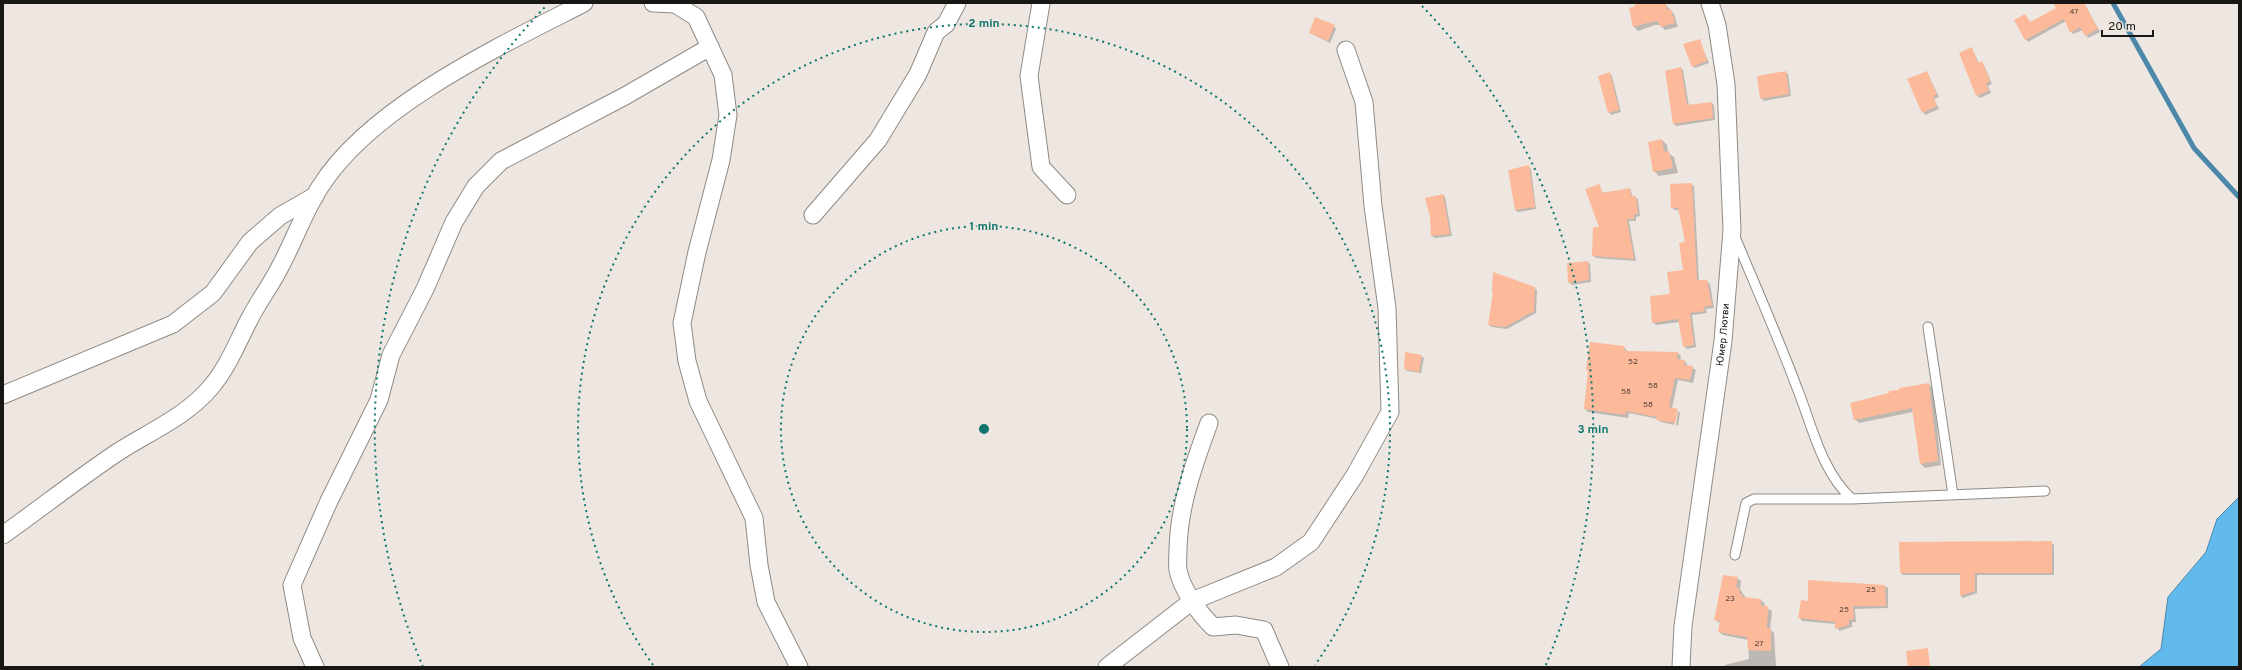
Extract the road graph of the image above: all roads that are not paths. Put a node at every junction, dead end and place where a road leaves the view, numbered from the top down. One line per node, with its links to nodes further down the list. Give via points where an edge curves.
1 (584, 3): 9 (street, via 499,46 432,86 374,127 331,171)
2 (653, 3): 6 (street, via 675,4 696,17)
3 (957, 3): 10 (street, via 946,24 936,32 918,74 878,140)
4 (1041, 3): 8 (street, via 1029,76 1032,99 1042,167)
5 (1710, 3): 11 (street, Юмер Лютви, via 1717,25 1726,84)
6 (710, 47): 21 (street, via 625,96 501,161 476,186 454,222 425,289 391,355 379,400 292,585 302,638); 22 (street, via 723,75 728,116 722,160 697,252 682,323 687,361 698,401 754,518 758,565 766,602)
7 (1346, 50): 20 (street, via 1364,102 1373,206 1387,308 1390,412 1355,475 1311,542 1276,567)
8 (1067, 195)
9 (315, 196): 13 (street, via 280,216 250,242 214,293 173,324); 18 (street, via 279,270 254,309 228,363 210,388 186,410 118,452)
10 (813, 215)
11 (1732, 230): 17 (lane, via 1822,456 1839,485); 25 (street, Юмер Лютви, via 1723,341 1683,626)
12 (1928, 327): 16 (lane)
13 (3, 395)
14 (1209, 423): 20 (street, via 1189,478 1179,528 1178,570)
15 (2045, 491): 16 (lane)
16 (1953, 495): 17 (lane)
17 (1852, 499): 19 (lane, via 1750,500 1746,504)
18 (3, 535)
19 (1735, 555)
20 (1192, 601): 23 (street); 24 (street, via 1213,627 1236,625 1264,630)
21 (314, 667)
22 (799, 667)
23 (1107, 667)
24 (1280, 667)
25 (1681, 667)

